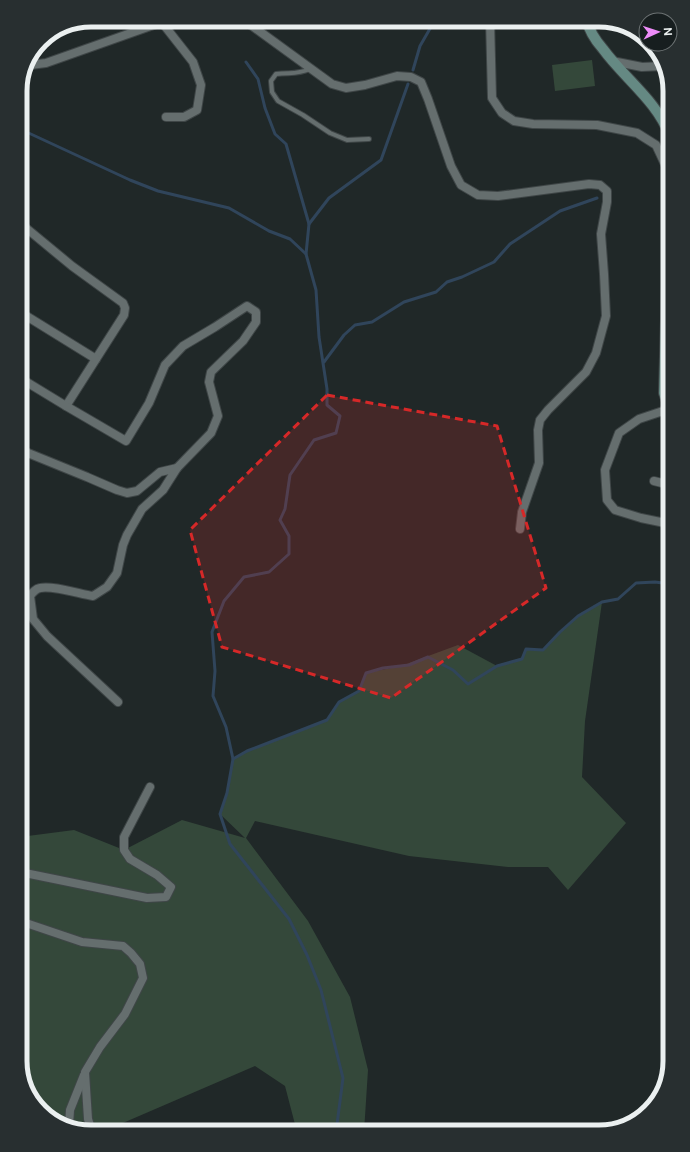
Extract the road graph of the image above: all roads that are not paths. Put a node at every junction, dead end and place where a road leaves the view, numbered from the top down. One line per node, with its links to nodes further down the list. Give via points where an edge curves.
1 (145, 27): 7 (street, via 46,63)
2 (166, 27): 10 (street, via 193,62 201,85 197,110 184,117)
3 (254, 27): 9 (street)
4 (490, 27): 13 (street, via 492,98 502,113 514,121 533,124 597,125 637,133 656,145)
5 (588, 27): 6 (street)
6 (612, 61): 8 (street, via 642,67); 11 (street, via 652,104)
7 (33, 65)
8 (658, 66)
9 (310, 68): 12 (lane, via 299,73 276,74 271,81 272,92 278,101 330,133 347,140); 25 (street, via 332,84 346,88 397,76 411,77 422,82 451,166 461,185 478,195 498,196 590,184 600,185 607,191 601,234 606,316 596,353 586,372 540,420 539,462 522,512)
10 (166, 117)
11 (663, 120)
12 (369, 139)
13 (663, 160)
14 (27, 232): 16 (street, via 123,303 124,315)
15 (27, 316): 16 (street)
16 (96, 359): 18 (street)
17 (27, 382): 18 (street)
18 (66, 406): 21 (street, via 126,441 149,403 165,365 182,346 247,306 256,312 256,322 243,341 211,372 209,382 218,416 211,433)
19 (663, 411): 24 (street, via 639,419 619,433 605,470 607,500 615,510)
20 (27, 452): 21 (street, via 127,493 137,491 160,472)
21 (177, 468): 26 (street, via 163,490 142,509 134,522 123,545 117,573 107,587 93,596 50,588 39,588 30,596 33,619 47,636)
22 (654, 481): 23 (street)
23 (663, 483)
24 (663, 523)
25 (520, 529)
26 (118, 702)
27 (150, 787): 28 (street, via 124,837 124,850 130,859 171,886 166,897 147,898)
28 (27, 873)
29 (27, 923): 30 (street, via 82,942 123,946 140,964 143,978 125,1014)
30 (85, 1072): 31 (street, via 70,1110); 32 (street)
31 (69, 1122)
32 (90, 1125)

